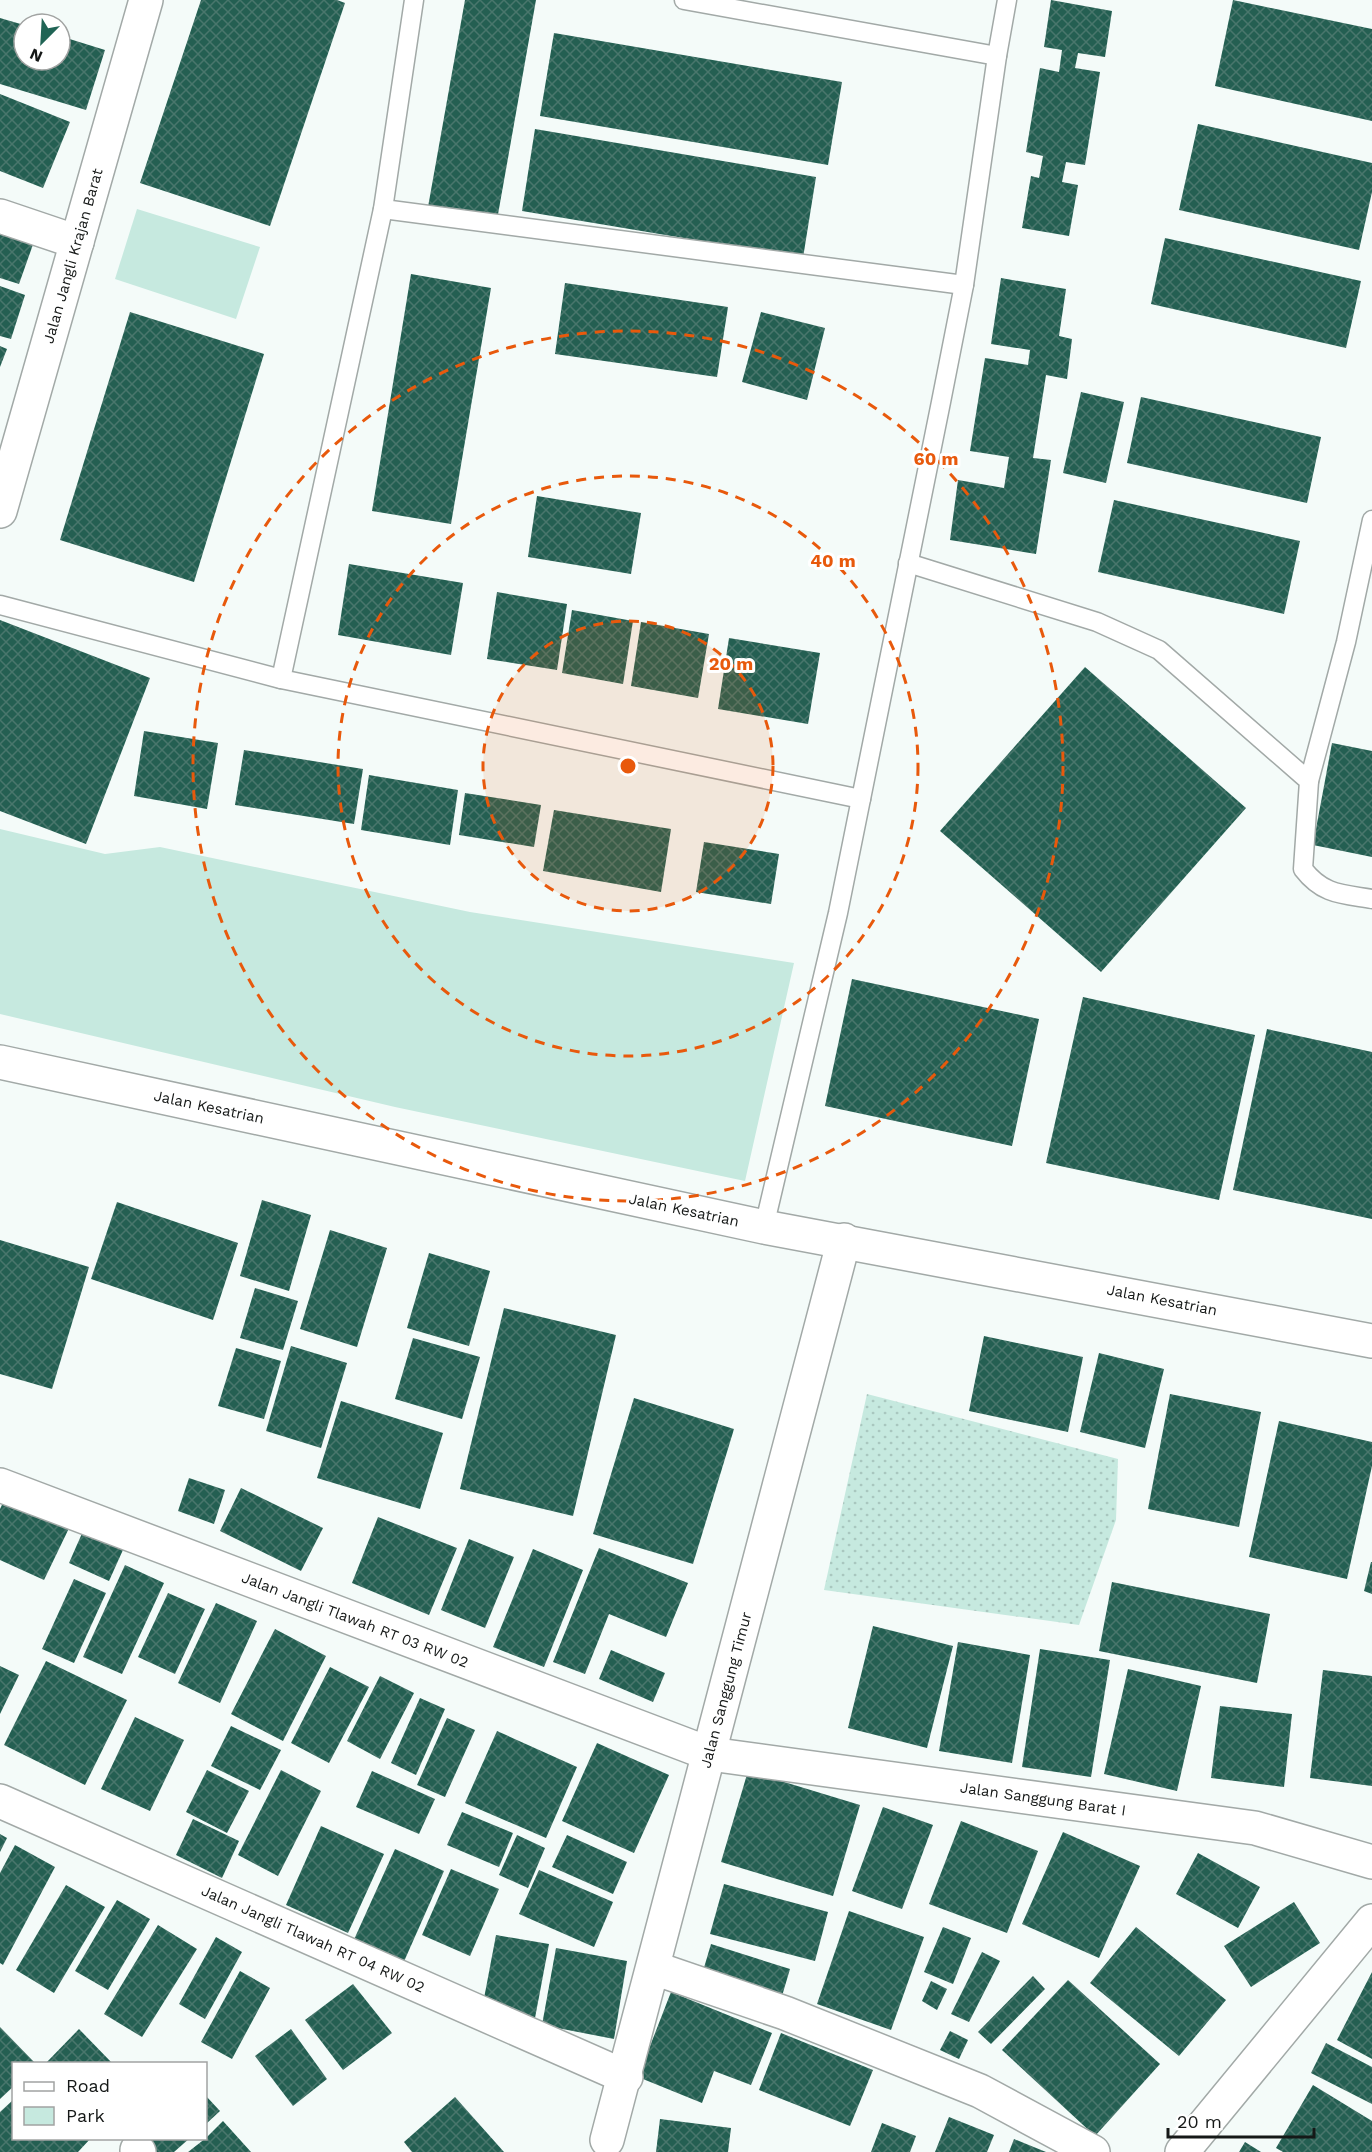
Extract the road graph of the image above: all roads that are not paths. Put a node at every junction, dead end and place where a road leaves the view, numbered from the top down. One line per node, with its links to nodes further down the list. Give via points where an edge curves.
1 (146, 0): 8 (street, Jalan Jangli Krajan Barat)
2 (414, 0): 6 (lane)
3 (684, 0): 5 (lane)
4 (1007, 0): 5 (lane)
5 (997, 56): 9 (lane)
6 (383, 209): 9 (lane); 14 (lane)
7 (0, 216): 8 (street)
8 (77, 242): 10 (street, Jalan Jangli Krajan Barat)
9 (964, 285): 12 (lane)
10 (0, 511)
11 (1372, 520): 15 (lane, via 1346,642)
12 (908, 563): 15 (lane, via 1097,622 1159,650); 16 (lane)
13 (0, 605): 14 (lane)
14 (281, 679): 16 (lane)
15 (1309, 781): 17 (lane, via 1303,869 1314,884 1326,891)
16 (861, 799): 19 (lane)
17 (1372, 899)
18 (0, 1062): 19 (street, Jalan Kesatrian)
19 (764, 1227): 20 (street, Jalan Kesatrian)
20 (844, 1240): 21 (street, Jalan Kesatrian); 23 (street, Jalan Sanggung Timur)
21 (1372, 1341)
22 (0, 1485): 23 (street, Jalan Jangli Tlawah RT 03 RW 02)
23 (710, 1754): 25 (street, Jalan Sanggung Barat I, via 1255,1828); 27 (street, Jalan Sanggung Timur)
24 (0, 1801): 28 (street, Jalan Jangli Tlawah RT 04 RW 02)
25 (1372, 1862)
26 (1372, 1921): 31 (street)
27 (654, 1968): 28 (street, Jalan Sanggung Timur); 30 (street, via 785,2013 980,2091)
28 (626, 2077): 29 (street, Jalan Sanggung Timur)
29 (607, 2148)
30 (1093, 2152)
31 (1182, 2152)

